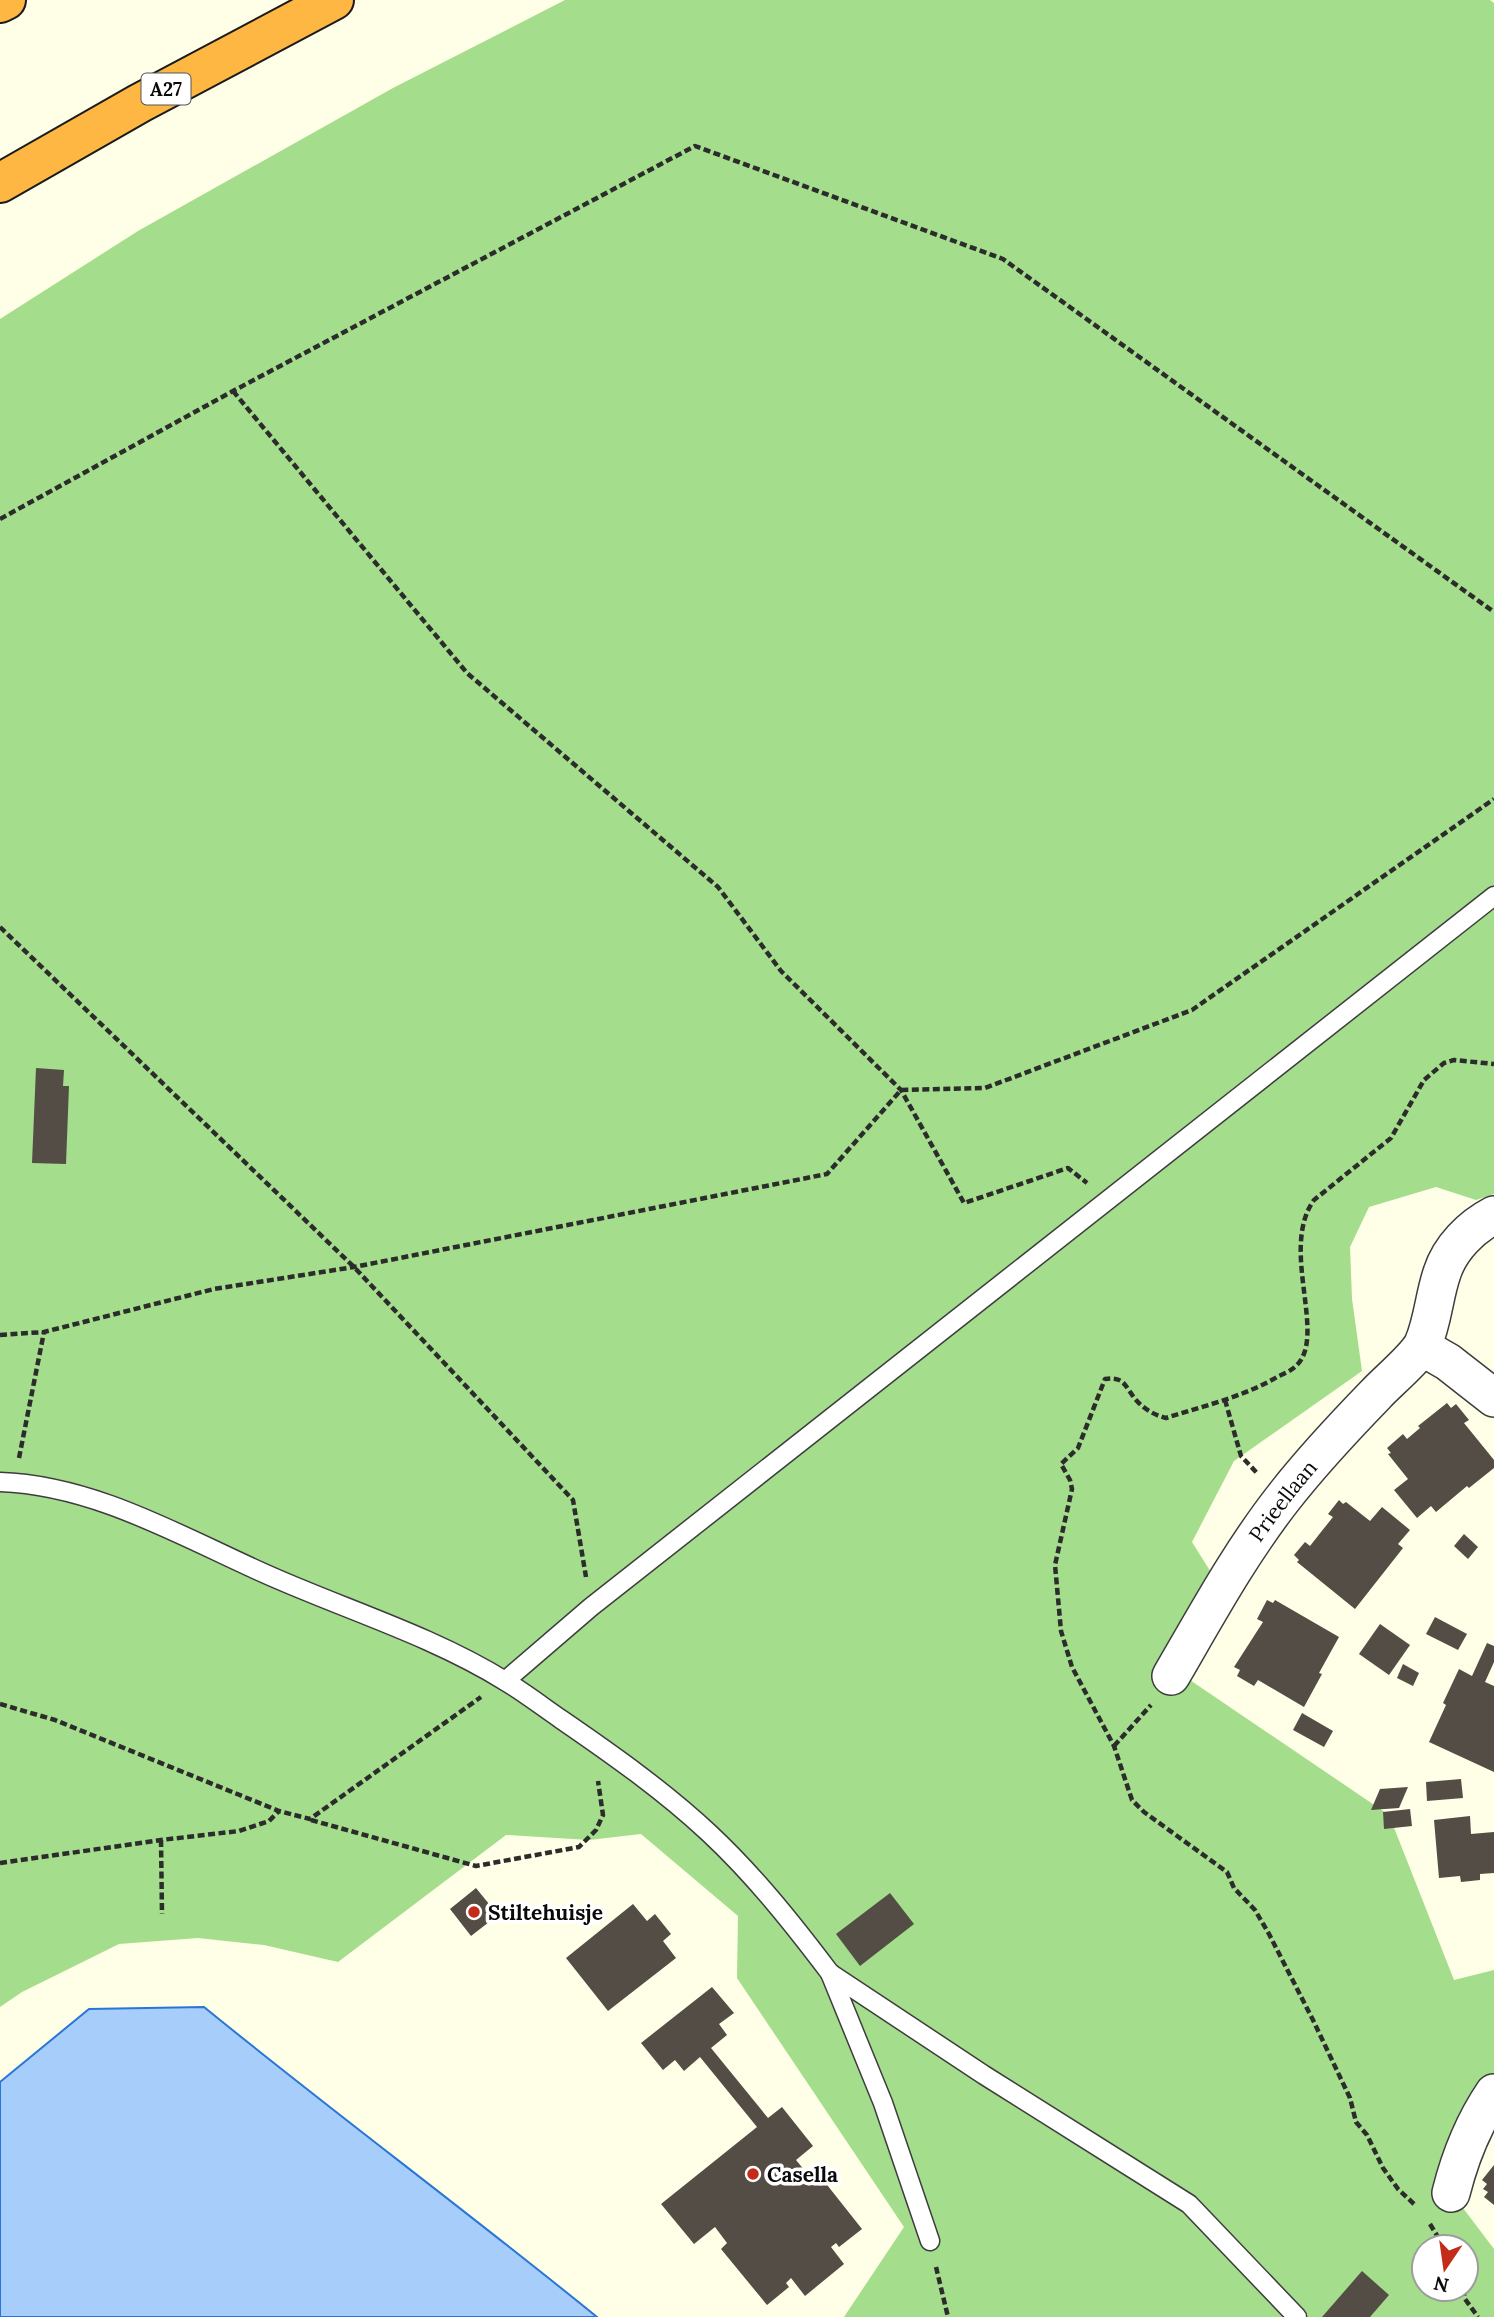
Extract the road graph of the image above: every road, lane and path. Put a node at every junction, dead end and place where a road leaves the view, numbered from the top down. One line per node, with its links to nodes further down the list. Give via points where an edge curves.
1 (6, 0): 3 (highway)
2 (334, 0): 4 (highway, A27)
3 (0, 3)
4 (0, 183)
5 (233, 391): 6 (path); 7 (path, via 695,146 1003,259); 12 (path, via 467,673 718,887 781,971)
6 (0, 519)
7 (1494, 612)
8 (1494, 799): 12 (path, via 1192,1010 985,1088)
9 (1494, 896): 13 (lane)
10 (0, 927): 15 (path)
11 (1494, 1064): 20 (path, via 1444,1063 1424,1080 1391,1138 1314,1200 1306,1211 1300,1256 1308,1345 1297,1366 1258,1388)
12 (901, 1090): 13 (path, via 964,1203 1069,1168); 15 (path, via 827,1174)
13 (1107, 1200): 23 (lane)
14 (1494, 1215): 18 (street, Prieellaan, via 1461,1240 1450,1255)
15 (354, 1267): 16 (path, via 214,1289); 23 (path, via 573,1500)
16 (44, 1332): 17 (path); 22 (path)
17 (0, 1335)
18 (1422, 1347): 19 (street); 24 (street, Prieellaan, via 1284,1497)
19 (1494, 1398)
20 (1225, 1399): 21 (path); 27 (path, via 1166,1418 1154,1415 1123,1382 1115,1377 1105,1379 1078,1448 1061,1464 1072,1489 1055,1565 1061,1630 1072,1667)
21 (1241, 1456)
22 (7, 1482): 25 (lane, via 119,1508 434,1645)
23 (591, 1607): 25 (lane)
24 (1171, 1676): 27 (path)
25 (505, 1681): 28 (lane); 30 (path)
26 (0, 1704): 29 (path, via 55,1720)
27 (1114, 1746): 37 (path, via 1132,1800 1227,1872 1234,1888 1255,1910 1350,2098 1356,2122 1398,2189)
28 (616, 1757): 30 (path, via 597,1772 603,1815 596,1830 579,1847 531,1857 476,1867); 34 (lane, via 709,1833 788,1917)
29 (279, 1811): 30 (path); 31 (path, via 269,1821 247,1829)
30 (310, 1819)
31 (161, 1840): 32 (path); 33 (path)
32 (0, 1863)
33 (162, 1914)
34 (830, 1973): 39 (lane, via 883,2103); 41 (lane, via 1189,2204)
35 (1494, 2093): 36 (street)
36 (1439, 2205): 38 (path)
37 (1418, 2208)
38 (1442, 2233)
39 (930, 2241): 40 (path)
40 (948, 2317)
41 (1297, 2317)

